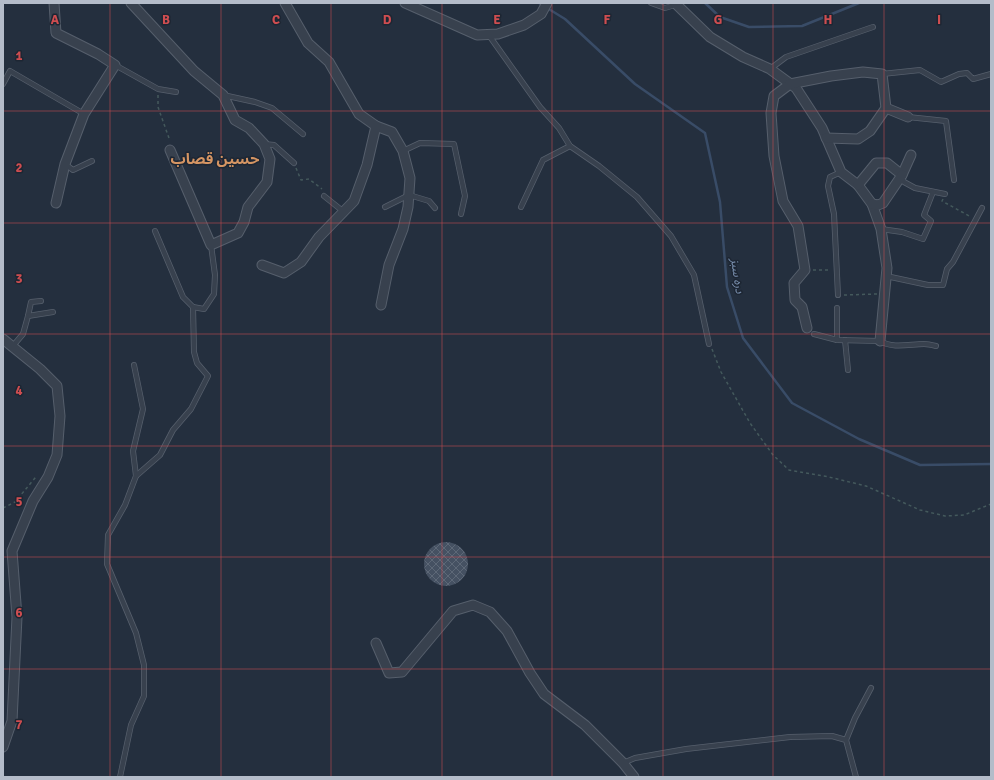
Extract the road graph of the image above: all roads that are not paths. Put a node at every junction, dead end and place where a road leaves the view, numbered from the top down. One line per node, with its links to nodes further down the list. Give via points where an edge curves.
1 (54, 3): 11 (street, via 56,33 98,54)
2 (131, 3): 18 (street, via 194,72)
3 (284, 3): 22 (street, via 308,43 329,62 359,114)
4 (405, 3): 8 (street)
5 (547, 3): 10 (street, via 541,14 524,25 498,34)
6 (651, 3): 7 (lane, via 665,8)
7 (675, 4): 12 (street, via 710,37 743,57)
8 (416, 5): 10 (street, via 477,35)
9 (873, 27): 12 (lane, via 786,58)
10 (488, 34): 26 (lane)
11 (115, 66): 17 (lane, via 158,89); 20 (street)
12 (770, 69): 16 (street)
13 (882, 74): 14 (lane, via 920,70 941,82 959,74 967,73 973,79); 16 (street, via 863,72); 19 (street)
14 (991, 74)
15 (3, 84): 20 (lane, via 10,71)
16 (790, 84): 24 (street, via 796,88); 61 (street, via 774,96 771,113 774,156 784,201 798,226 805,270 794,283 795,300 802,307)
17 (176, 92)
18 (223, 95): 23 (lane, via 272,108); 25 (street, via 235,120 248,128)
19 (886, 108): 21 (street); 24 (street, via 870,131 858,139)
20 (84, 114): 32 (street)
21 (908, 117): 35 (lane, via 946,121)
22 (376, 126): 28 (street, via 392,132); 47 (street, via 367,166 354,201)
23 (303, 134)
24 (826, 138): 33 (street)
25 (264, 144): 31 (lane, via 274,146); 51 (street, via 270,159 267,182 248,207 238,233)
26 (570, 146): 44 (lane, via 543,160); 66 (lane, via 637,197 671,236 694,275)
27 (170, 150): 51 (street)
28 (403, 151): 39 (street, via 410,178); 48 (lane, via 420,143 454,144 465,196)
29 (911, 155): 34 (street)
30 (92, 161): 32 (lane, via 73,170)
31 (294, 163)
32 (65, 164): 41 (street)
33 (841, 172): 36 (street); 54 (lane, via 830,178 828,186 834,214)
34 (902, 175): 36 (street, via 887,163 876,163); 37 (lane, via 904,182 915,188); 42 (street, via 883,203)
35 (954, 180)
36 (858, 185): 42 (street)
37 (933, 192): 38 (lane); 49 (lane, via 924,215 931,221 923,239)
38 (945, 194)
39 (409, 195): 43 (lane); 45 (lane, via 429,201); 56 (street, via 403,229 389,265)
40 (324, 196): 47 (lane)
41 (56, 203)
42 (872, 204): 49 (street)
43 (385, 207)
44 (520, 207)
45 (435, 208)
46 (982, 208): 53 (lane, via 947,269 943,285 928,285)
47 (344, 212): 52 (street, via 319,237 301,262 284,273)
48 (461, 214)
49 (881, 229): 53 (street)
50 (155, 231): 57 (lane, via 183,297)
51 (211, 245): 57 (lane, via 215,275 214,294 204,309)
52 (262, 264)
53 (886, 276): 65 (street)
54 (838, 295)
55 (41, 301): 60 (lane, via 31,302)
56 (381, 305)
57 (193, 307): 71 (lane, via 197,363 208,376 191,408 173,430 160,455)
58 (837, 308): 63 (lane)
59 (53, 312): 60 (lane)
60 (28, 316): 68 (lane, via 23,334)
61 (811, 331): 63 (lane)
62 (3, 339): 68 (street)
63 (837, 340): 64 (lane)
64 (845, 340): 65 (lane); 70 (lane)
65 (880, 341): 67 (lane, via 886,344)
66 (709, 344)
67 (936, 346)
68 (12, 347): 75 (street, via 57,386 60,416 57,455 48,477 32,501 12,551 17,617 12,721)
69 (134, 366): 71 (lane, via 143,409 133,451)
70 (848, 370)
71 (136, 476): 77 (lane, via 125,505 108,535 108,564 136,633 144,665 144,696 131,725)
72 (376, 643): 76 (street, via 389,673 402,672 453,611 473,605 490,612 507,631 544,694 585,725)
73 (872, 688): 74 (lane)
74 (846, 740): 76 (lane, via 832,736 790,737 686,749 635,758); 79 (lane)
75 (3, 747)
76 (623, 764): 78 (street)
77 (120, 777)
78 (634, 777)
79 (856, 777)

